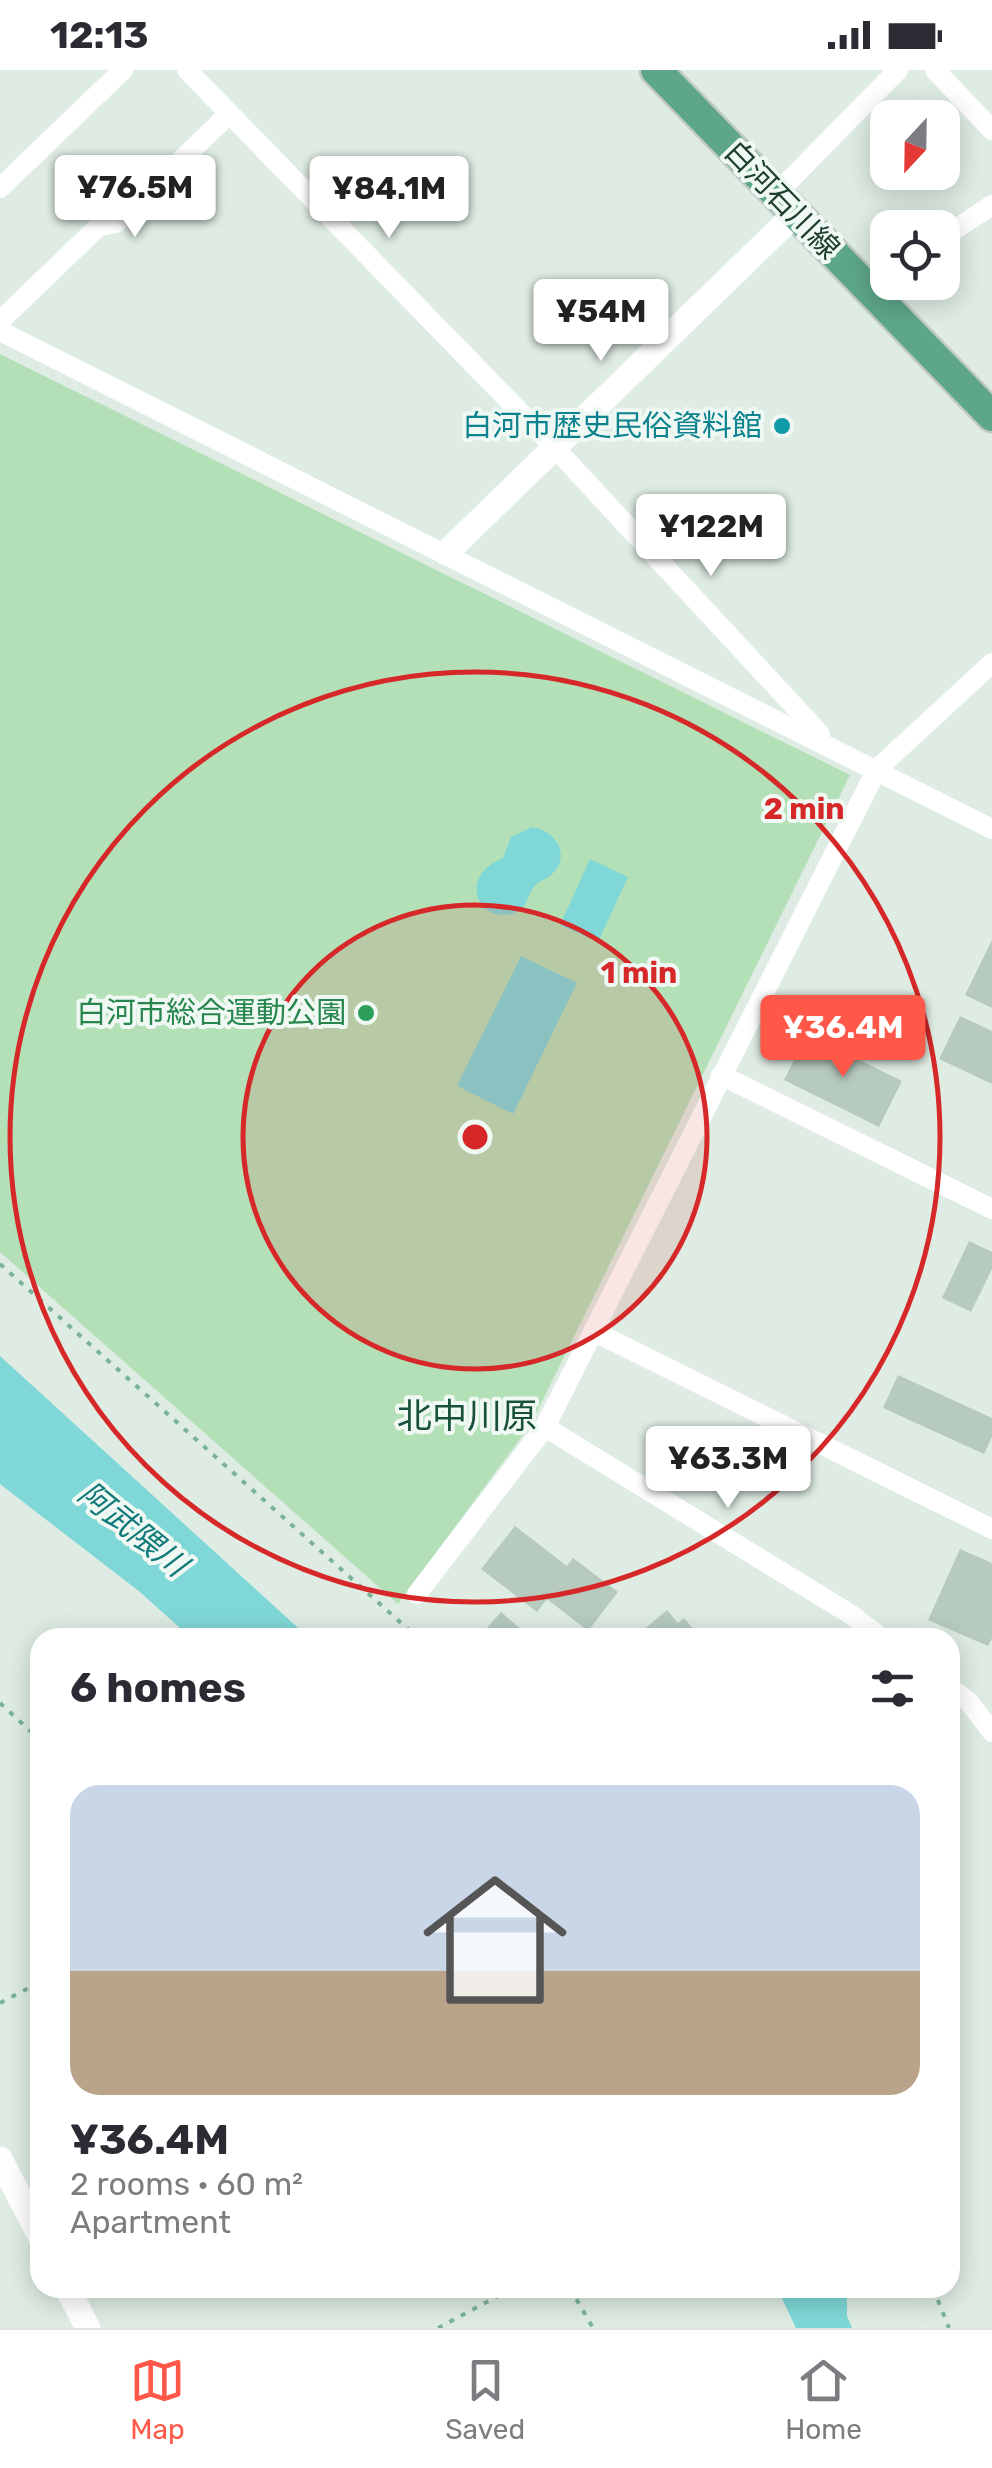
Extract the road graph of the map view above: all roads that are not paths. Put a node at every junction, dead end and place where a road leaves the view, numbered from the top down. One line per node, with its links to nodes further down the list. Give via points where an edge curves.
1 (122, 70): 8 (street)
2 (187, 70): 6 (street)
3 (656, 70): 9 (main road, 白河石川線)
4 (898, 70): 9 (street)
5 (935, 70): 7 (street)
6 (230, 114): 14 (street); 17 (street)
7 (987, 115)
8 (0, 188)
9 (785, 204): 12 (main road, 白河石川線); 17 (street)
10 (992, 206): 11 (street)
11 (960, 226)
12 (870, 277)
13 (894, 300): 16 (main road, 白河石川線)
14 (0, 321)
15 (0, 331): 18 (street)
16 (992, 416)
17 (555, 448): 18 (street); 20 (street)
18 (446, 553): 20 (street)
19 (992, 662): 21 (street)
20 (830, 745): 21 (street)
21 (878, 769): 22 (street); 23 (street)
22 (992, 829)
23 (721, 1075): 24 (street); 25 (street)
24 (992, 1208)
25 (595, 1332): 26 (street); 27 (street)
26 (545, 1427): 28 (street); 29 (street)
27 (992, 1529)
28 (417, 1594)
29 (869, 1628)
30 (960, 1695): 31 (street)
31 (992, 1732)
32 (0, 2159): 33 (street)
33 (30, 2217)
34 (72, 2298): 35 (street)
35 (88, 2328)

